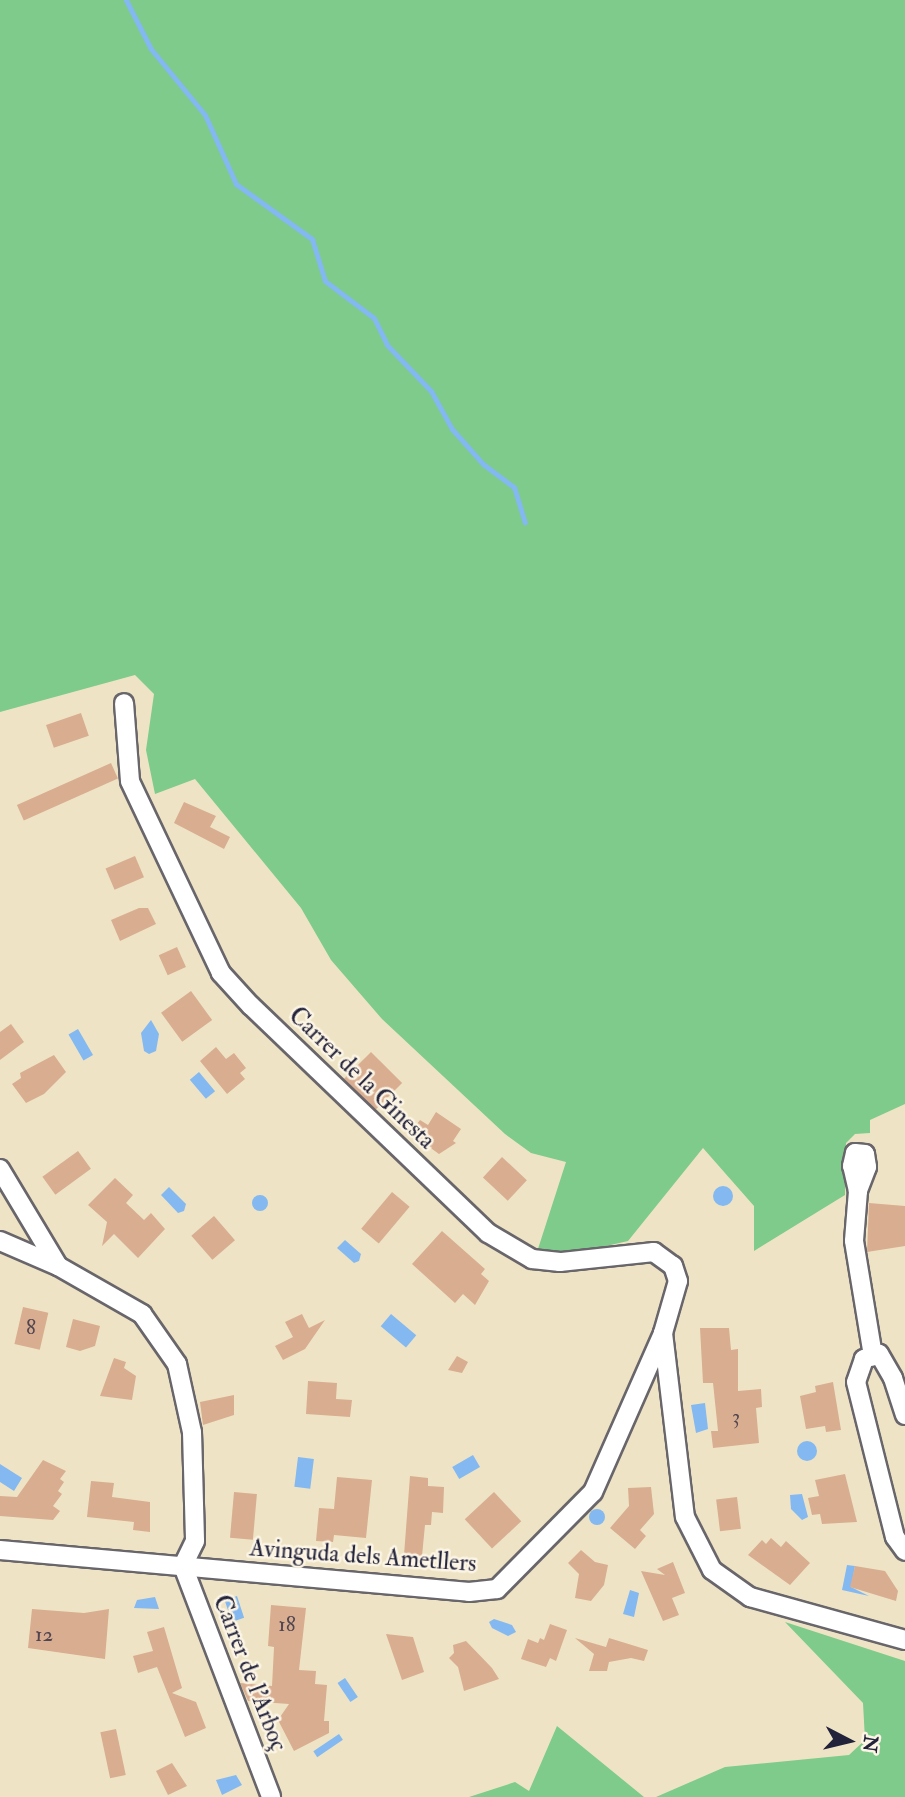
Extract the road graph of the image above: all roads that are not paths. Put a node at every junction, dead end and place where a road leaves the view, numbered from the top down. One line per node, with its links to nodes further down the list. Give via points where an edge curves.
1 (124, 703): 6 (street, Carrer de la Ginesta, via 130,781 221,973 488,1233 532,1259 561,1262 654,1252 673,1266 678,1281)
2 (0, 1169): 5 (street)
3 (858, 1191): 7 (street, via 854,1241)
4 (0, 1241): 5 (street)
5 (58, 1266): 13 (street, via 142,1314 177,1364 192,1433 195,1541)
6 (663, 1333): 8 (street, Avinguda dels Ametllers); 9 (street)
7 (873, 1356): 10 (street, via 879,1354 893,1378); 12 (street, via 864,1359 856,1382 895,1537)
8 (640, 1386): 9 (street, via 655,1381); 13 (street, Avinguda dels Ametllers, via 593,1492 496,1589 469,1592)
9 (670, 1392): 14 (street, via 685,1517 712,1570 750,1597)
10 (905, 1415)
11 (0, 1550): 13 (street, Avinguda dels Ametllers)
12 (905, 1552)
13 (183, 1566): 15 (street, Carrer de l'Arboç)
14 (905, 1640)
15 (271, 1797)

